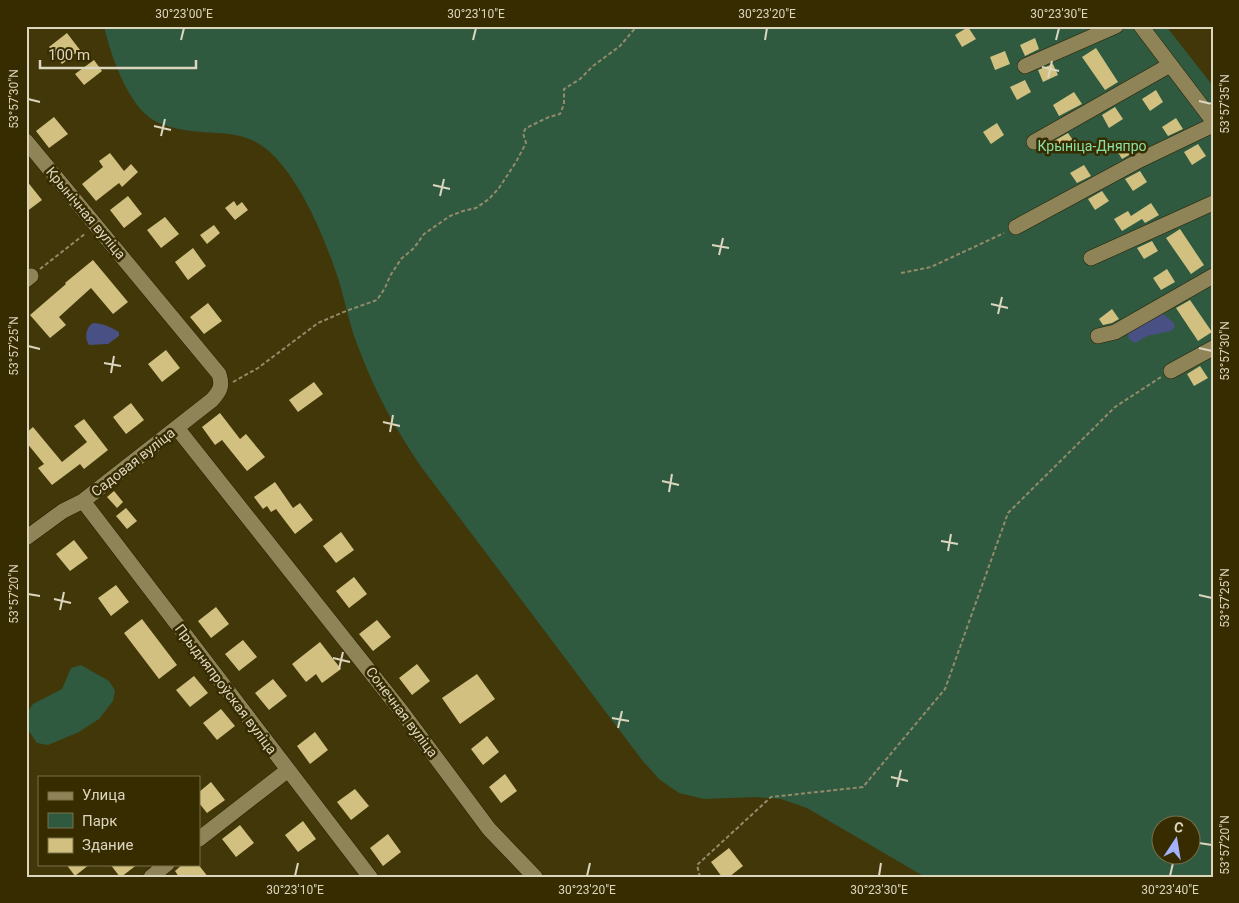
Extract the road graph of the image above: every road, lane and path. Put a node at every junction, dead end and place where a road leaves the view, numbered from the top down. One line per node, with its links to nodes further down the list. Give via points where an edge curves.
1 (637, 26): 19 (path, via 620,46 564,89 560,114 526,128 523,133 526,143 489,199 476,208 450,216 424,234 401,259 377,300 318,323 258,368)
2 (1116, 26): 5 (street)
3 (1141, 26): 4 (street)
4 (1170, 65): 6 (street); 8 (street)
5 (1025, 66)
6 (1213, 123): 11 (street)
7 (26, 141): 10 (street, Крынічная вуліца)
8 (1034, 142)
9 (1213, 203): 12 (street)
10 (96, 225): 15 (path); 19 (street, Крынічная вуліца, via 219,374)
11 (1016, 227): 13 (path, via 931,267)
12 (1091, 258)
13 (900, 273)
14 (1213, 276): 16 (street, via 1116,332)
15 (28, 278)
16 (1098, 336)
17 (1213, 348): 18 (street)
18 (1171, 371): 29 (path, via 1115,407 1008,513 945,689 864,786 771,797 697,864)
19 (220, 391): 20 (street, Садовая вуліца)
20 (177, 428): 21 (street, Садовая вуліца); 28 (street, Сонечная вуліца, via 402,712 489,829)
21 (83, 501): 22 (street, Садовая вуліца, via 63,511); 23 (street, Прыдняпроўская вуліца)
22 (26, 538)
23 (288, 770): 24 (street); 27 (street, Прыдняпроўская вуліца)
24 (200, 838)
25 (165, 866): 26 (street)
26 (151, 877)
27 (370, 877)
28 (535, 877)
29 (700, 877)

